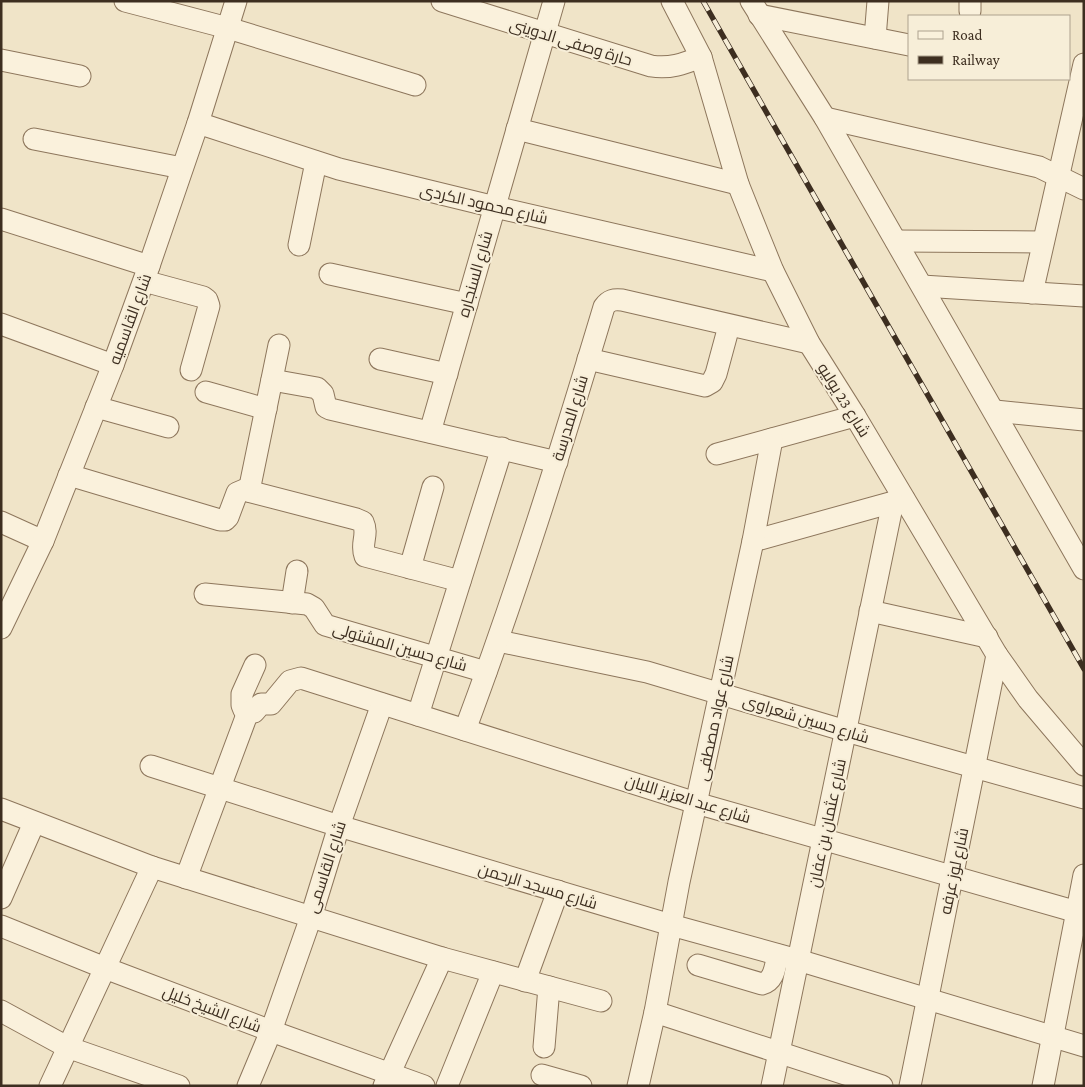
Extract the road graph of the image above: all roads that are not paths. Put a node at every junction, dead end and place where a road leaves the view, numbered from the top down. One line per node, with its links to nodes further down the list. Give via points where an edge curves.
1 (125, 1): 8 (street)
2 (236, 1): 8 (street, شارع القاسميه)
3 (442, 1): 9 (street, حارة وصفى الدوينى)
4 (554, 1): 9 (street, شارع السنجاره)
5 (672, 1): 12 (street, شارع 23 يوليو)
6 (878, 1): 10 (street)
7 (755, 8): 10 (street); 17 (street)
8 (228, 28): 16 (street); 18 (street, شارع القاسميه)
9 (545, 33): 12 (street, حارة وصفى الدوينى, via 651,66 679,66); 19 (street, شارع السنجاره)
10 (875, 38): 11 (street)
11 (908, 45)
12 (701, 57): 24 (street, شارع 23 يوليو)
13 (1, 60): 14 (street)
14 (80, 76)
15 (1079, 76): 23 (street)
16 (415, 86)
17 (825, 118): 23 (street, via 1039,167); 28 (street)
18 (198, 123): 21 (street, شارع محمود الكردى); 22 (street, شارع القاسميه)
19 (517, 129): 24 (street); 26 (street, شارع السنجاره)
20 (34, 139): 22 (street)
21 (316, 162): 26 (street, شارع محمود الكردى); 30 (street)
22 (182, 168): 32 (street, شارع القاسميه)
23 (1058, 176): 25 (street); 29 (street)
24 (738, 184): 31 (street, شارع 23 يوليو)
25 (1084, 189)
26 (495, 207): 31 (street, شارع محمود الكردى); 37 (street, شارع السنجاره)
27 (1, 219): 32 (street)
28 (896, 241): 29 (street); 34 (street)
29 (1044, 242): 35 (street)
30 (299, 245)
31 (773, 271): 40 (street, شارع 23 يوليو)
32 (147, 273): 44 (street, شارع القاسميه); 45 (street, via 207,300 209,306)
33 (330, 274): 37 (street)
34 (922, 286): 35 (street); 51 (street)
35 (1032, 293): 36 (street)
36 (1084, 296)
37 (467, 304): 46 (street, شارع السنجاره)
38 (1, 324): 44 (street)
39 (729, 326): 40 (street, شارع المدرسة); 43 (street, شارع المدرسة, via 615,299 604,308); 43 (street, via 716,374 705,386)
40 (809, 343): 52 (street, شارع 23 يوليو)
41 (279, 345): 47 (street)
42 (380, 359): 46 (street)
43 (588, 360): 59 (street, شارع المدرسة)
44 (113, 365): 49 (street, شارع القاسميه)
45 (192, 370)
46 (447, 374): 55 (street, شارع السنجاره)
47 (272, 380): 50 (street); 55 (street, via 317,388 330,409)
48 (206, 392): 50 (street)
49 (96, 407): 54 (street); 60 (street, شارع القاسميه)
50 (266, 409): 62 (street)
51 (995, 412): 53 (street); 67 (street)
52 (855, 416): 56 (street); 63 (street, شارع 23 يوليو)
53 (1084, 420)
54 (168, 427)
55 (430, 432): 57 (street)
56 (772, 439): 58 (street); 66 (street, شارع عواد مصطفى)
57 (502, 448): 59 (street); 70 (street)
58 (717, 454)
59 (557, 462): 76 (street, شارع المدرسة)
60 (69, 475): 62 (street, via 220,520 228,517 237,493); 65 (street, شارع القاسميه)
61 (433, 487): 68 (street)
62 (249, 491): 68 (street, via 363,522 366,528 362,548 364,556)
63 (899, 501): 66 (street); 73 (street, شارع عثمان بن عفان); 75 (street, شارع 23 يوليو)
64 (1, 522): 65 (street)
65 (43, 541): 74 (street, شارع القاسميه)
66 (753, 541): 81 (street, شارع عواد مصطفى)
67 (1082, 565)
68 (410, 568): 70 (street)
69 (297, 571): 72 (street)
70 (460, 581): 78 (street)
71 (205, 594): 72 (street, شارع حسين المشتولى)
72 (292, 603): 78 (street, شارع حسين المشتولى, via 314,608 325,625)
73 (870, 611): 75 (street); 86 (street, شارع عثمان بن عفان)
74 (1, 628)
75 (987, 637): 77 (street, شارع 23 يوليو)
76 (498, 641): 80 (street, شارع المدرسة); 81 (street, شارع حسين شعراوى, via 639,670)
77 (997, 655): 87 (street, شارع 23 يوليو, via 1028,699); 89 (street, شارع لوز عرفه)
78 (436, 657): 80 (street, شارع حسين المشتولى); 84 (street)
79 (254, 665): 83 (street, via 242,694 244,710)
80 (486, 672): 85 (street, شارع المدرسة)
81 (720, 693): 86 (street, شارع حسين شعراوى); 92 (street, شارع عواد مصطفى)
82 (382, 704): 83 (street, شارع عبد العزيز اللبان, via 294,678 271,704 261,704 254,712); 84 (street, شارع عبد العزيز اللبان); 95 (street, شارع القاسمى)
83 (248, 712): 90 (street)
84 (418, 716): 85 (street, شارع عبد العزيز اللبان)
85 (465, 730): 92 (street, شارع عبد العزيز اللبان)
86 (846, 732): 89 (street, شارع حسين شعراوى); 96 (street, شارع عثمان بن عفان)
87 (1084, 765)
88 (151, 766): 90 (street, شارع مسجد الرحمن)
89 (974, 768): 91 (street, شارع حسين شعراوى); 99 (street, شارع لوز عرفه)
90 (220, 788): 95 (street, شارع مسجد الرحمن); 100 (street)
91 (1084, 798)
92 (696, 803): 96 (street, شارع عبد العزيز اللبان); 105 (street, شارع عواد مصطفى)
93 (1, 809): 94 (street)
94 (34, 823): 97 (street); 102 (street)
95 (339, 826): 101 (street, شارع مسجد الرحمن); 104 (street, شارع القاسمى)
96 (823, 840): 99 (street, شارع عبد العزيز اللبان); 107 (street, شارع عثمان بن عفان)
97 (152, 867): 100 (street); 110 (street)
98 (1084, 876): 103 (street)
99 (952, 877): 103 (street, شارع عبد العزيز اللبان); 114 (street, شارع لوز عرفه)
100 (186, 878): 104 (street)
101 (558, 891): 105 (street, شارع مسجد الرحمن); 112 (street)
102 (1, 898)
103 (1081, 913): 119 (street)
104 (311, 917): 108 (street); 118 (street, شارع القاسمى)
105 (671, 925): 107 (street, شارع مسجد الرحمن); 117 (street, شارع عواد مصطفى)
106 (1, 926): 110 (street, شارع الشيخ خليل)
107 (788, 957): 109 (street, via 762,984); 114 (street, شارع مسجد الرحمن); 123 (street, شارع عثمان بن عفان)
108 (442, 958): 111 (street); 125 (street)
109 (698, 965)
110 (105, 968): 118 (street, شارع الشيخ خليل); 121 (street)
111 (493, 972): 112 (street); 130 (street)
112 (525, 981): 113 (street)
113 (549, 987): 115 (street); 122 (street)
114 (927, 1000): 119 (street, شارع مسجد الرحمن); 135 (street, شارع لوز عرفه)
115 (601, 1001)
116 (1, 1011): 121 (street)
117 (655, 1012): 123 (street); 132 (street, شارع عواد مصطفى)
118 (271, 1031): 125 (street, شارع الشيخ خليل); 128 (street, شارع القاسمى)
119 (1053, 1036): 120 (street, شارع مسجد الرحمن); 136 (street)
120 (1084, 1046)
121 (67, 1047): 126 (street); 127 (street)
122 (544, 1047)
123 (779, 1052): 133 (street, شارع عثمان بن عفان); 134 (street)
124 (542, 1075): 131 (street)
125 (387, 1079): 129 (street, شارع الشيخ خليل)
126 (50, 1086)
127 (179, 1086)
128 (248, 1086)
129 (424, 1086)
130 (447, 1086)
131 (582, 1086)
132 (638, 1086)
133 (772, 1086)
134 (882, 1086)
135 (910, 1086)
136 (1043, 1086)

